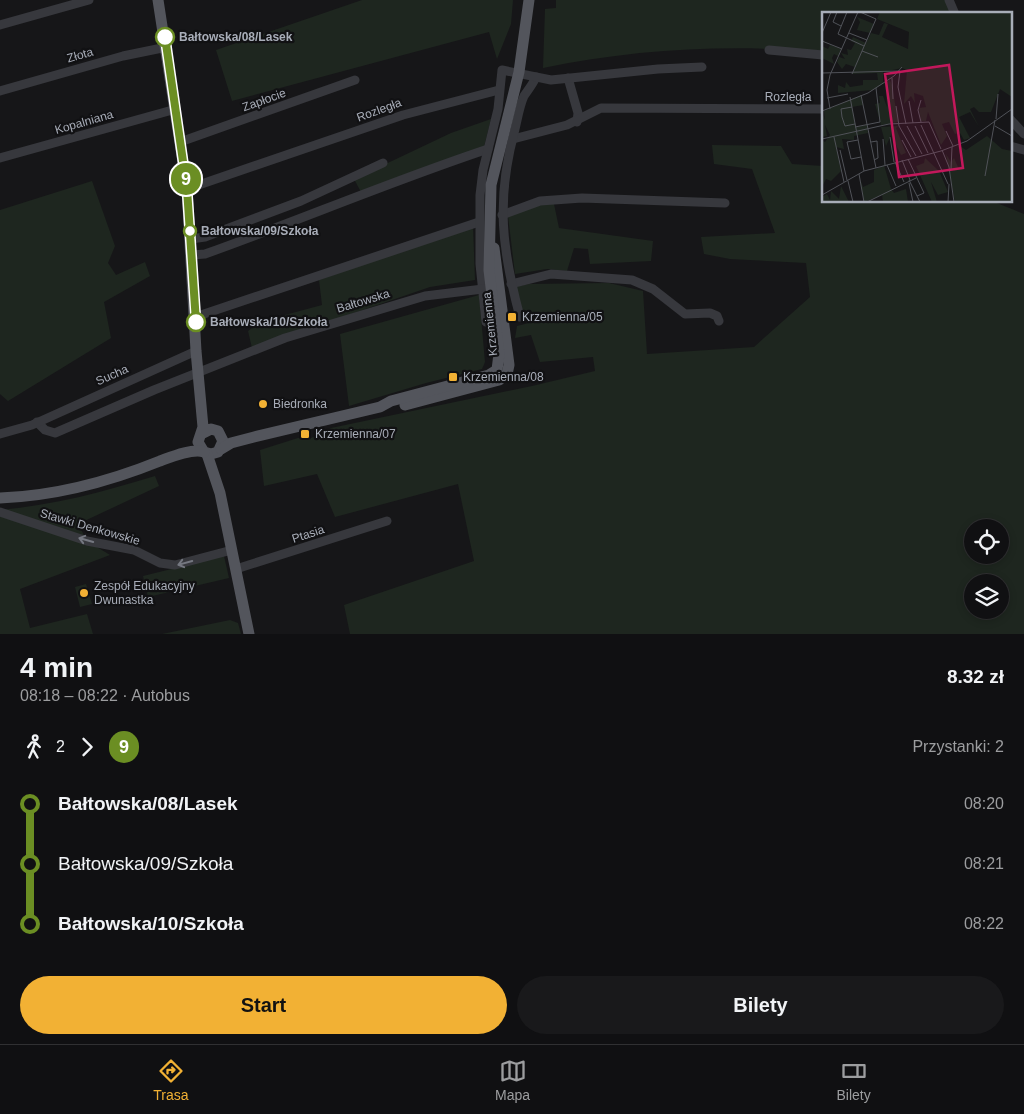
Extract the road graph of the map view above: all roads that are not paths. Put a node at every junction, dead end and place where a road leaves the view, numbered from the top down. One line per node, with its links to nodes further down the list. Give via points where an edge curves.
1 (89, 0): 6 (street)
2 (158, 0): 7 (main road)
3 (529, 0): 11 (main road, Krzemienna)
4 (949, 0): 5 (street)
5 (954, 12)
6 (0, 25)
7 (166, 47): 16 (street, Złota); 17 (main road)
8 (769, 50): 9 (street)
9 (822, 55)
10 (702, 67): 13 (street)
11 (519, 72): 12 (street); 15 (street, via 502,70); 46 (main road, Krzemienna, via 491,185 490,230 498,264 509,365 507,374 499,380 430,399 380,407)
12 (536, 77): 13 (street, via 551,80); 22 (street, via 524,97)
13 (568, 78): 20 (street, via 578,113)
14 (355, 80): 23 (street, Zapłocie)
15 (499, 90): 24 (street); 27 (street, Rozległa, via 403,115)
16 (0, 91)
17 (176, 109): 23 (main road); 25 (street, Kopalniana)
18 (822, 109): 20 (street, Rozległa, via 614,107 601,108)
19 (1012, 121): 21 (street)
20 (577, 122): 22 (street, Rozległa)
21 (1024, 134)
22 (513, 139): 29 (street, via 503,190)
23 (180, 142): 27 (main road)
24 (488, 149): 30 (street); 32 (street, via 420,171 205,254)
25 (0, 158)
26 (382, 163): 31 (street, via 301,201 205,237)
27 (187, 189): 31 (main road)
28 (725, 202): 29 (street, via 582,198 540,201)
29 (502, 215): 33 (street)
30 (479, 222): 34 (street); 35 (street)
31 (191, 239): 32 (main road)
32 (192, 255): 35 (main road)
33 (511, 284): 36 (street); 37 (street, via 551,274 632,280 653,289 684,314 713,313)
34 (483, 290): 38 (street); 40 (street, Bałtowska, via 425,296 285,338)
35 (195, 317): 39 (main road)
36 (520, 317)
37 (719, 321)
38 (486, 322)
39 (196, 351): 40 (main road); 42 (street, Sucha)
40 (199, 372): 41 (main road); 42 (street, Bałtowska, via 55,433)
41 (200, 397): 43 (main road, via 210,424); 45 (main road, via 203,427)
42 (37, 422): 44 (street, Sucha)
43 (218, 432): 45 (main road, via 207,430); 46 (main road, Krzemienna); 47 (main road, via 224,442)
44 (1, 434)
45 (200, 436): 47 (main road, via 199,446); 48 (main road)
46 (254, 437): 47 (main road, Krzemienna)
47 (213, 452): 48 (main road, Krzemienna, via 194,451); 52 (main road)
48 (169, 458): 49 (main road, via 87,486 35,496)
49 (0, 498)
50 (0, 512): 52 (street, Stawki Denkowskie, one-way to 50, via 175,565 160,563 134,550 88,541)
51 (387, 521): 53 (street, Ptasia)
52 (232, 550): 53 (main road)
53 (236, 569): 54 (main road)
54 (249, 634)

